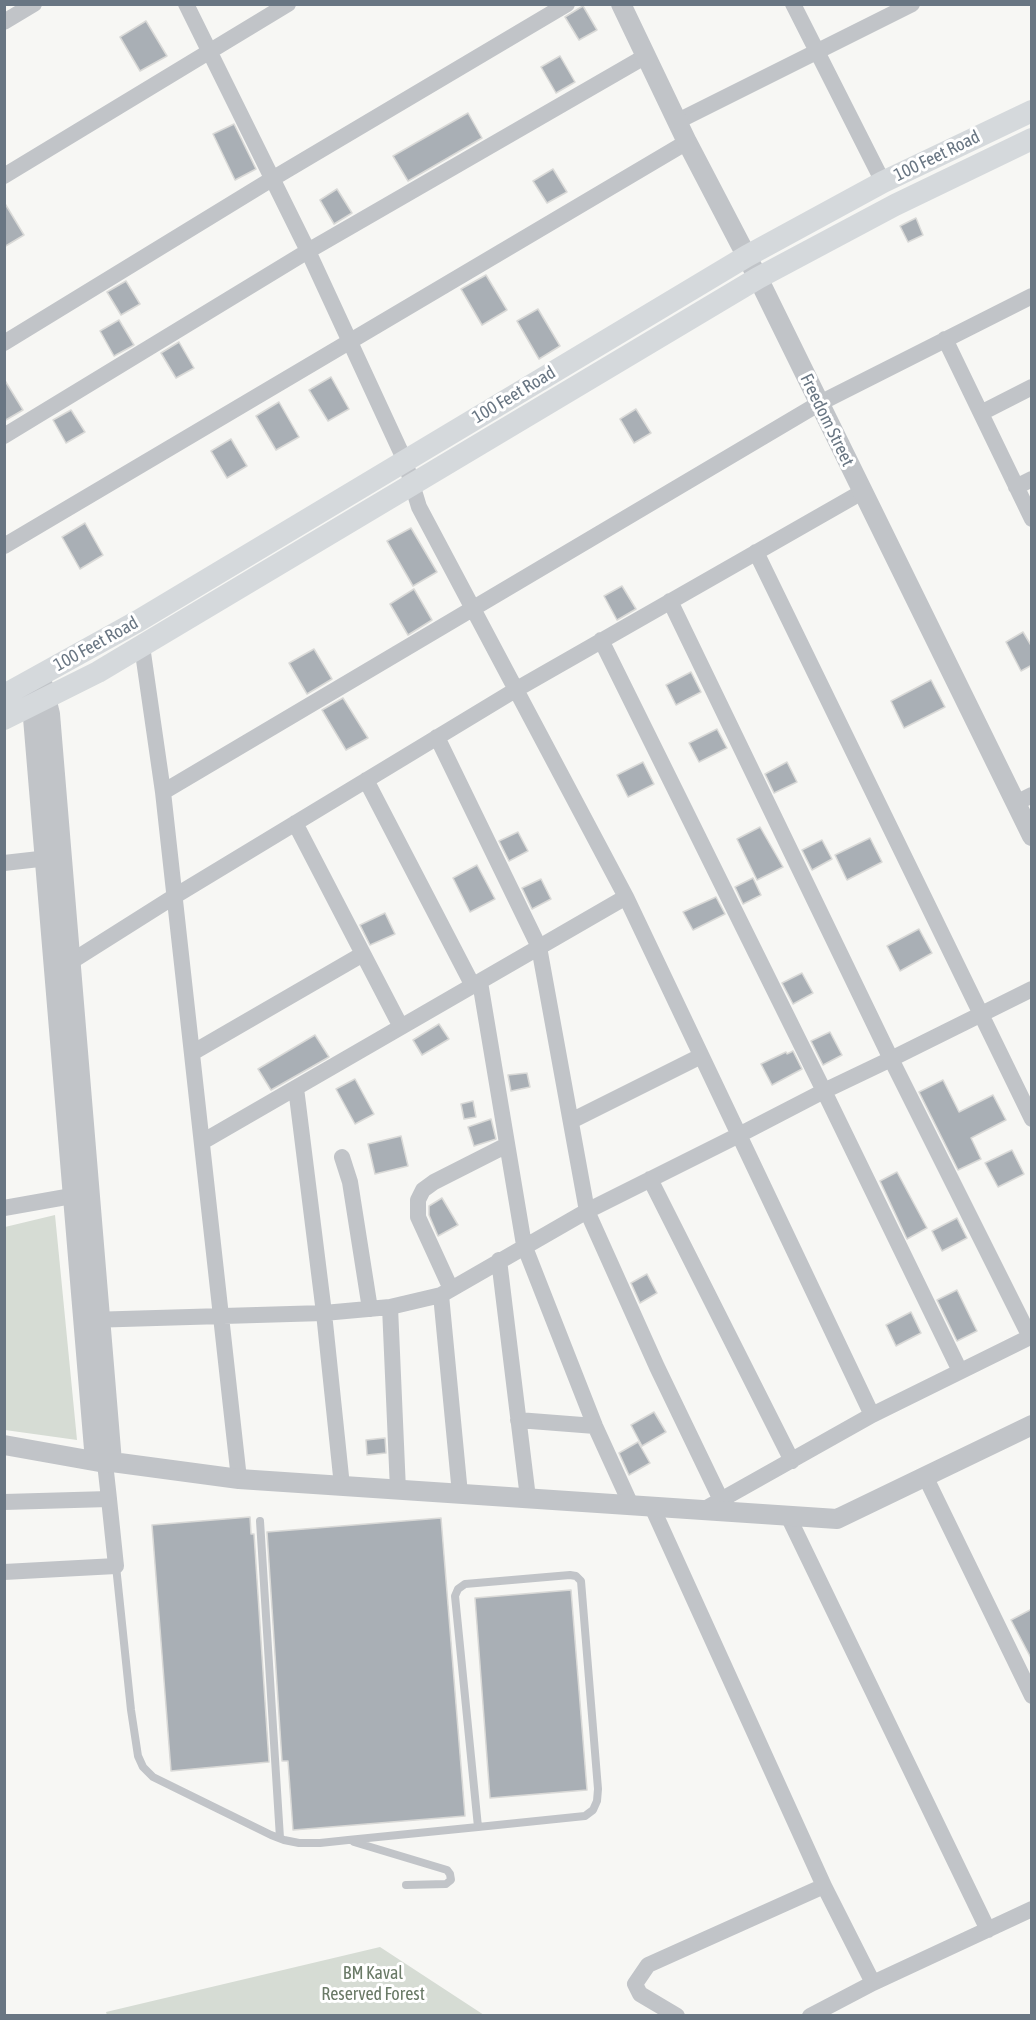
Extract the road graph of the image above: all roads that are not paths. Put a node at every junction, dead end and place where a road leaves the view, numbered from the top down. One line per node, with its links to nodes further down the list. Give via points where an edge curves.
1 (34, 4): 8 (street)
2 (186, 4): 10 (street)
3 (288, 4): 10 (street)
4 (567, 4): 17 (street)
5 (621, 4): 11 (street, Freedom Street)
6 (793, 4): 9 (street)
7 (912, 4): 9 (street)
8 (7, 15)
9 (816, 51): 13 (street); 18 (street)
10 (208, 52): 16 (street); 17 (street)
11 (646, 56): 13 (street, Freedom Street); 19 (street)
12 (1032, 111): 18 (main road, 100 Feet Road)
13 (678, 121): 15 (street, Freedom Street)
14 (1032, 140): 21 (main road, 100 Feet Road, via 895,205)
15 (687, 142): 20 (street, Freedom Street); 24 (street)
16 (4, 176)
17 (272, 179): 19 (street); 25 (street)
18 (883, 182): 20 (main road, 100 Feet Road)
19 (308, 251): 24 (street); 29 (street)
20 (747, 256): 21 (street, Freedom Street); 30 (main road, 100 Feet Road)
21 (758, 278): 27 (street, Freedom Street); 32 (main road, 100 Feet Road)
22 (1032, 296): 23 (street)
23 (945, 339): 27 (street); 28 (street)
24 (349, 341): 30 (street); 36 (street)
25 (4, 343)
26 (1032, 387): 28 (street)
27 (820, 403): 34 (street, Freedom Street); 39 (street)
28 (981, 413): 33 (street)
29 (4, 436)
30 (405, 460): 32 (street); 43 (main road, 100 Feet Road, via 138,621)
31 (1032, 479): 33 (street)
32 (411, 485): 39 (street); 41 (main road, 100 Feet Road)
33 (1016, 487): 35 (street)
34 (862, 492): 37 (street); 49 (street, Freedom Street)
35 (1032, 519)
36 (4, 546)
37 (756, 552): 38 (street); 61 (street)
38 (670, 601): 40 (street); 65 (street)
39 (474, 608): 42 (street); 48 (street)
40 (601, 640): 42 (street); 67 (street)
41 (142, 646): 43 (main road, 100 Feet Road, via 98,672); 48 (street)
42 (517, 689): 46 (street); 55 (street)
43 (36, 691): 44 (main road, 100 Feet Road); 45 (main road, 100 Feet Road); 52 (street)
44 (4, 695)
45 (4, 719)
46 (437, 737): 47 (street); 56 (street)
47 (366, 780): 50 (street); 59 (street)
48 (163, 792): 54 (street)
49 (1024, 799): 51 (street, Freedom Street)
50 (295, 823): 54 (street); 57 (street)
51 (1032, 836)
52 (53, 857): 53 (street); 58 (street)
53 (4, 863)
54 (175, 896): 58 (street); 63 (street)
55 (626, 897): 56 (street); 64 (street)
56 (539, 947): 59 (street); 69 (street)
57 (363, 954): 62 (street); 63 (street)
58 (62, 967): 75 (street)
59 (476, 984): 62 (street); 72 (street)
60 (1032, 989): 61 (street)
61 (981, 1014): 65 (street); 68 (street)
62 (401, 1027): 66 (street)
63 (192, 1053): 71 (street)
64 (701, 1056): 69 (street); 70 (street)
65 (891, 1059): 67 (street); 86 (street)
66 (296, 1088): 71 (street); 83 (street)
67 (824, 1090): 70 (street); 87 (street)
68 (1032, 1119)
69 (571, 1121): 77 (street)
70 (739, 1135): 74 (street); 88 (street)
71 (202, 1142): 84 (street)
72 (507, 1145): 78 (street); 80 (street, via 434,1182 418,1200 418,1217)
73 (342, 1157): 82 (street, via 350,1182)
74 (650, 1179): 77 (street); 93 (street)
75 (81, 1194): 76 (street); 85 (street)
76 (4, 1208)
77 (586, 1210): 78 (street); 102 (street)
78 (524, 1245): 79 (street); 90 (street)
79 (499, 1260): 80 (street); 89 (street)
80 (446, 1292): 81 (street); 99 (street)
81 (390, 1307): 82 (street); 98 (street)
82 (370, 1309): 83 (street)
83 (324, 1313): 84 (street); 97 (street)
84 (221, 1315): 85 (street); 96 (street)
85 (91, 1319): 94 (street)
86 (1031, 1337): 87 (street)
87 (960, 1371): 88 (street)
88 (872, 1415): 93 (street)
89 (518, 1420): 90 (street); 100 (street)
90 (595, 1426): 104 (street)
91 (1030, 1430): 95 (street)
92 (4, 1445): 94 (street)
93 (792, 1461): 102 (street)
94 (104, 1462): 96 (street); 101 (street)
95 (926, 1476): 107 (street, via 837,1519); 111 (street)
96 (239, 1479): 97 (street)
97 (342, 1486): 98 (street)
98 (398, 1490): 99 (street)
99 (460, 1494): 100 (street)
100 (528, 1498): 104 (street)
101 (109, 1499): 103 (street); 109 (street)
102 (721, 1500): 106 (street)
103 (4, 1502)
104 (631, 1505): 105 (street)
105 (652, 1507): 106 (street); 116 (street)
106 (703, 1510): 107 (street)
107 (788, 1516): 118 (street)
108 (260, 1521): 113 (lane)
109 (116, 1566): 110 (street); 113 (lane, via 133,1721 143,1767 153,1777)
110 (4, 1572)
111 (1032, 1696)
112 (478, 1827): 112 (lane, via 585,1816 597,1801 581,1581 576,1576 465,1584 455,1596); 114 (lane)
113 (280, 1839): 114 (lane, via 299,1843)
114 (348, 1840): 115 (lane, via 450,1874 451,1880 446,1884)
115 (406, 1885)
116 (824, 1886): 119 (street); 120 (street, via 648,1965 635,1984 640,1994)
117 (1032, 1909): 118 (street)
118 (988, 1930): 119 (street)
119 (873, 1983): 121 (street)
120 (677, 2016)
121 (810, 2016)

